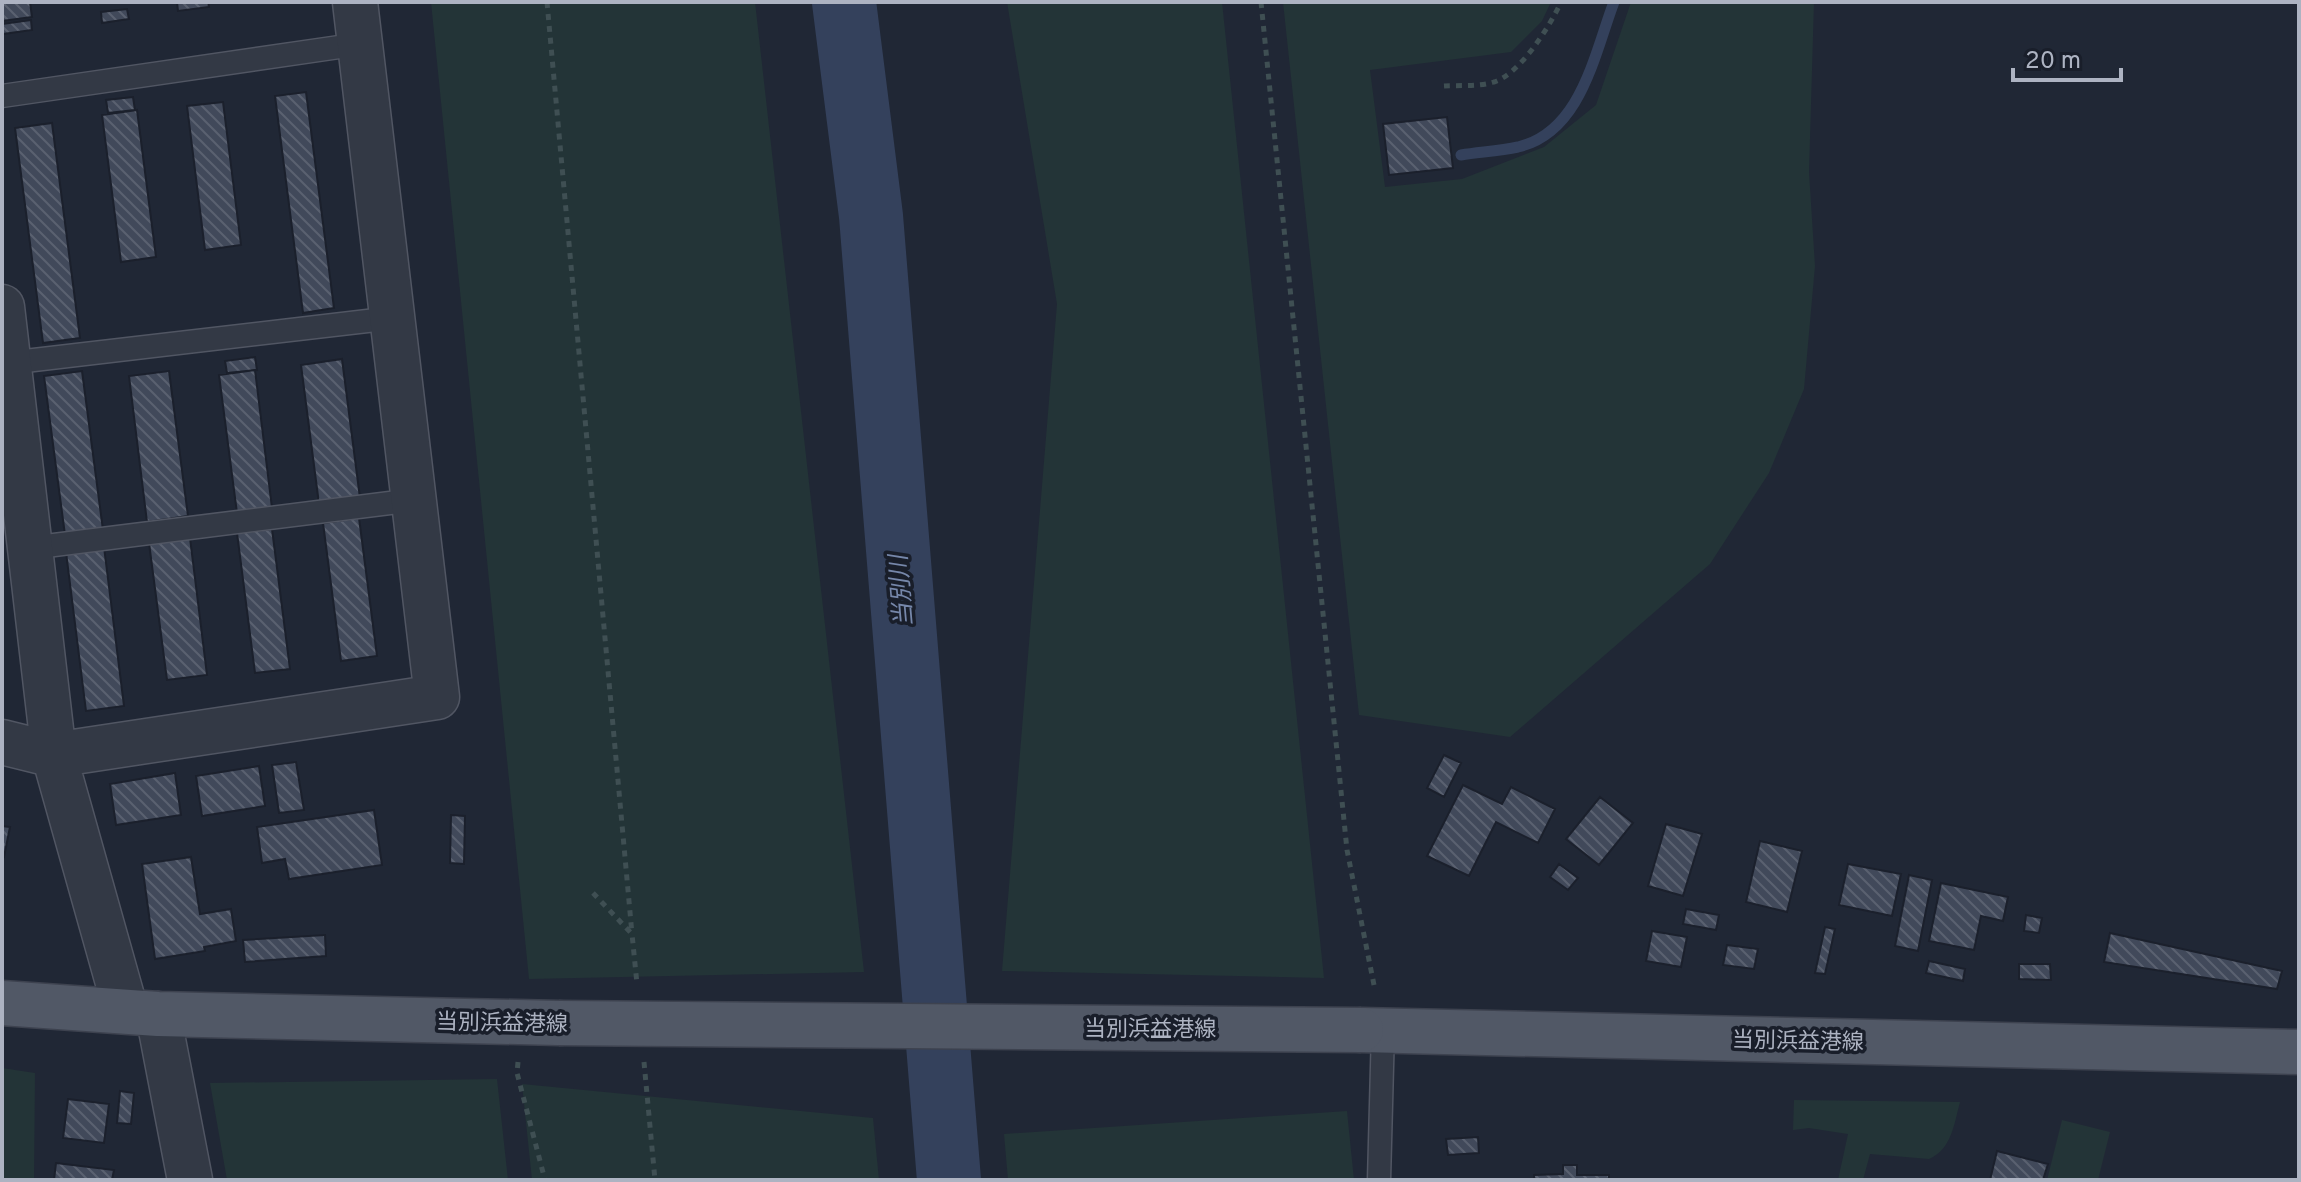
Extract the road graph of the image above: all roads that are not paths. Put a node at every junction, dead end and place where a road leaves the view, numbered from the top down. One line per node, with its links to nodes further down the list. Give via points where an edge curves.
1 (357, 23): 2 (lane); 4 (street)
2 (2, 96)
3 (2, 307): 5 (street)
4 (393, 318): 5 (lane); 6 (street)
5 (8, 363): 7 (street)
6 (414, 500): 7 (lane); 9 (street, via 437,697)
7 (20, 531): 9 (street)
8 (2, 742): 9 (street)
9 (54, 755): 11 (street)
10 (2, 1003): 11 (main road, 当別浜益港線)
11 (142, 1012): 12 (main road, 当別浜益港線, bridge, via 540,1023); 14 (street)
12 (1372, 1030): 13 (main road, 当別浜益港線); 15 (lane)
13 (2299, 1052)
14 (190, 1180)
15 (1379, 1180)

